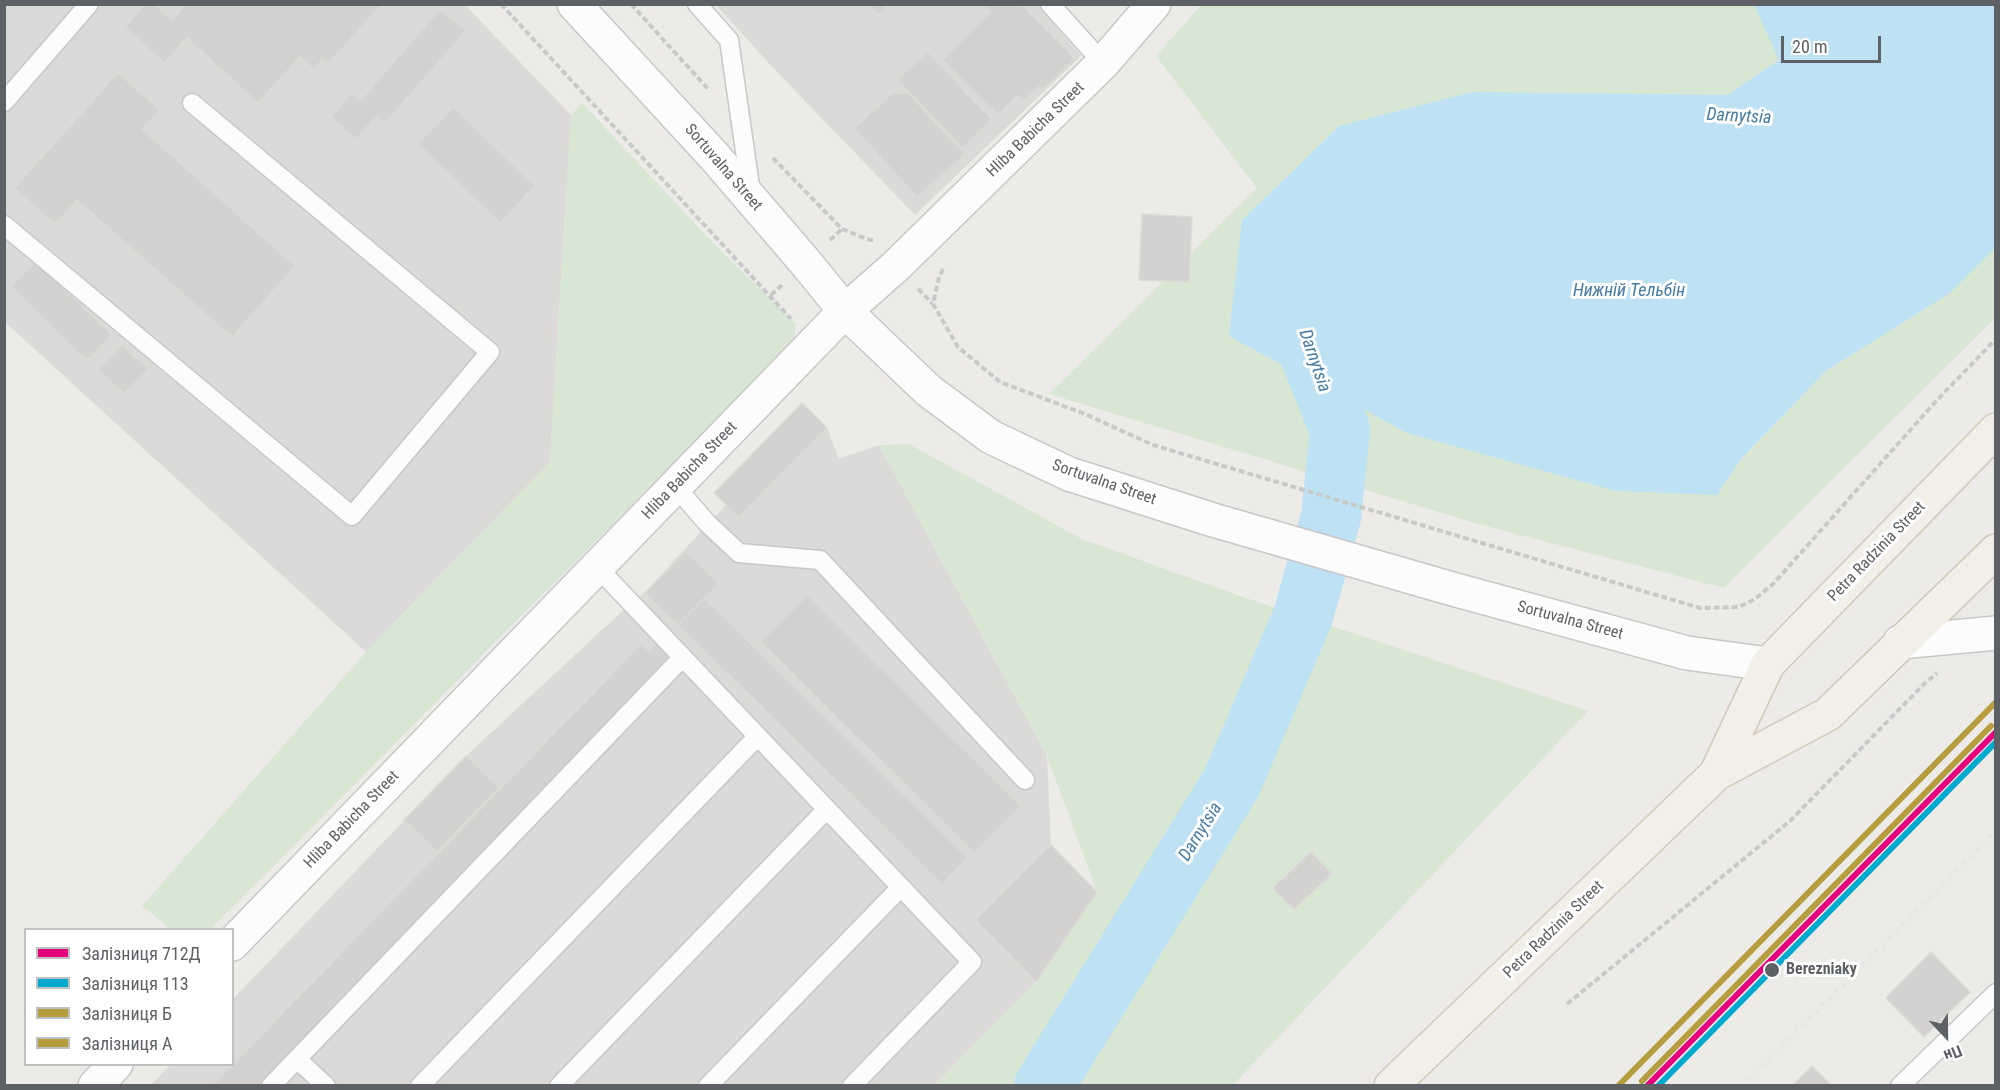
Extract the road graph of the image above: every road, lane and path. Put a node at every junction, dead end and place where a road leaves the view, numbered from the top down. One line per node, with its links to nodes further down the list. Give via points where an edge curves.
1 (89, 4): 8 (lane)
2 (501, 4): 15 (path, via 771,295)
3 (574, 4): 10 (street, Sortuvalna Street)
4 (697, 4): 10 (lane, via 729,40)
5 (1050, 4): 7 (lane)
6 (1154, 4): 7 (street, Hliba Babicha Street)
7 (1103, 63): 13 (street, Hliba Babicha Street)
8 (4, 102)
9 (192, 103): 11 (lane, via 490,352 352,516)
10 (752, 201): 13 (street, Sortuvalna Street)
11 (4, 225)
12 (948, 261): 14 (path, via 939,277 933,304 958,347 1000,382 1153,445 1700,608 1739,607 1773,584)
13 (845, 311): 15 (street, Hliba Babicha Street); 23 (street, Sortuvalna Street, via 929,391 991,436 1070,474 1213,520 1687,653)
14 (1995, 339)
15 (812, 345): 17 (street, Hliba Babicha Street)
16 (1995, 430): 23 (main road, Petra Radzinia Street)
17 (675, 486): 19 (street, Hliba Babicha Street); 27 (lane, via 739,554 820,560)
18 (1995, 551): 21 (main road, Petra Radzinia Street)
19 (597, 567): 22 (lane); 30 (street, Hliba Babicha Street)
20 (1995, 633): 21 (street)
21 (1900, 642): 26 (main road, Petra Radzinia Street, via 1828,714)
22 (682, 658): 25 (lane); 33 (lane)
23 (1768, 664): 26 (main road, Petra Radzinia Street)
24 (1942, 669): 32 (path, via 1790,821)
25 (757, 737): 28 (lane); 38 (lane)
26 (1716, 774): 42 (main road, Petra Radzinia Street)
27 (1025, 780)
28 (827, 809): 29 (lane); 39 (lane)
29 (901, 887): 40 (lane); 41 (lane, via 972,962)
30 (234, 942)
31 (1995, 993): 43 (lane)
32 (1568, 1004)
33 (297, 1059): 36 (lane); 37 (lane)
34 (115, 1066): 35 (street)
35 (95, 1086)
36 (271, 1086)
37 (326, 1086)
38 (420, 1086)
39 (559, 1086)
40 (708, 1086)
41 (852, 1086)
42 (1391, 1086)
43 (1900, 1086)

